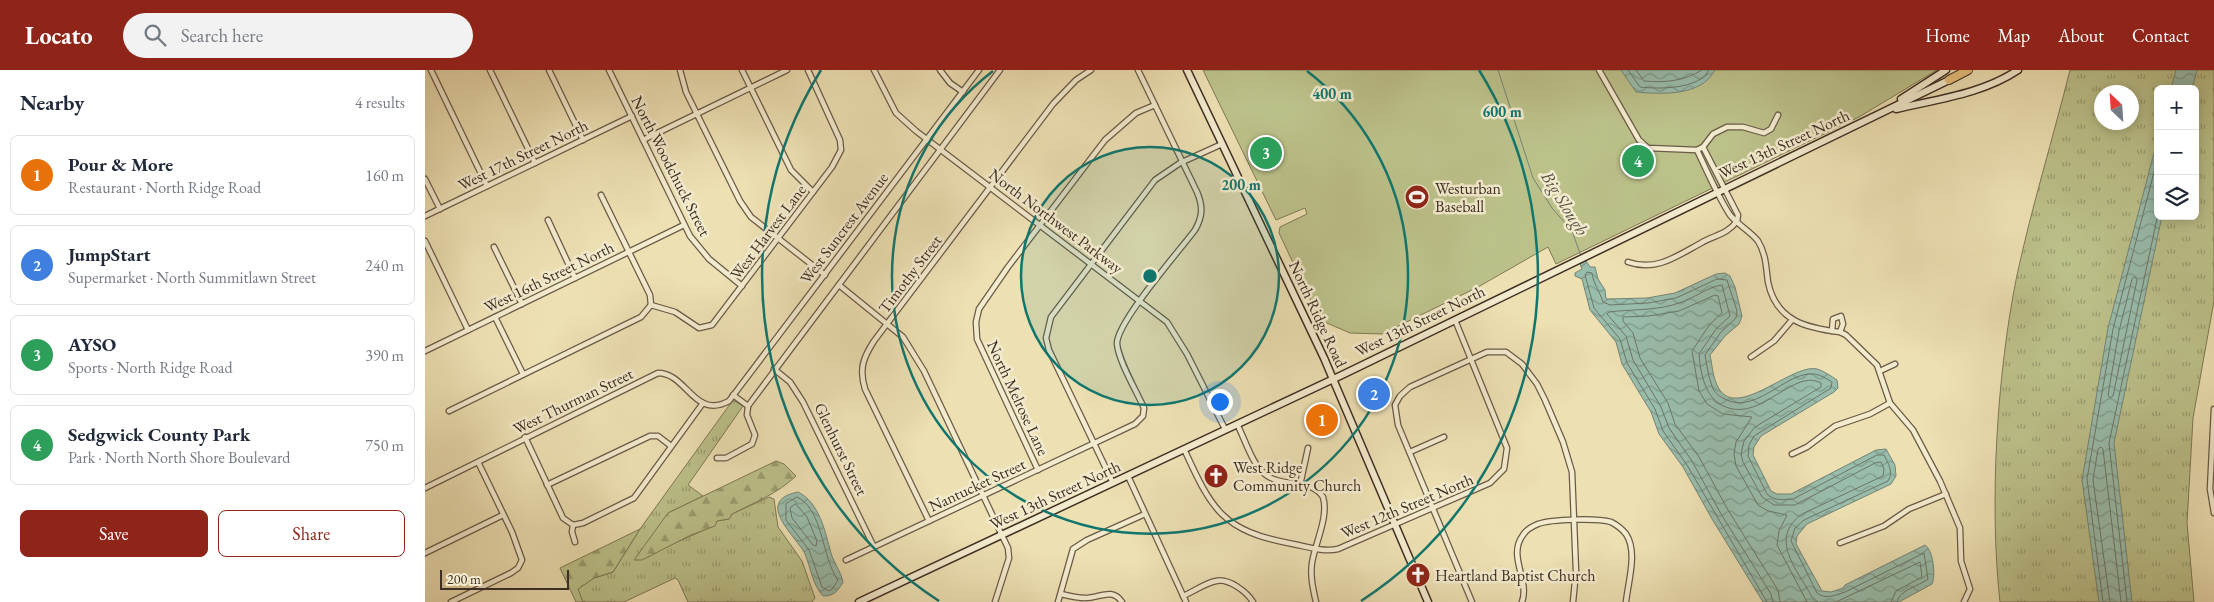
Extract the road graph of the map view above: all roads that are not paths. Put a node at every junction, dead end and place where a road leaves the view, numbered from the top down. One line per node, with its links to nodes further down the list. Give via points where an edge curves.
1 (431, 70): 39 (street)
2 (490, 70): 37 (street)
3 (549, 70): 30 (street)
4 (609, 70): 28 (street, North Woodchuck Street)
5 (680, 70): 26 (street)
6 (742, 70): 22 (street)
7 (787, 70): 22 (street)
8 (808, 70): 43 (street, West Harvest Lane, via 841,145 838,159)
9 (874, 70): 29 (street, North Northwest Parkway, via 897,112)
10 (940, 70): 23 (street)
11 (979, 70): 23 (street, West Suncrest Avenue)
12 (1000, 70): 34 (street)
13 (1091, 70): 40 (street, Timothy Street, via 1076,80 1053,104)
14 (1138, 70): 24 (street)
15 (1187, 70): 32 (street, North Ridge Road)
16 (1599, 70): 35 (street, via 1643,144 1657,150)
17 (1946, 70): 25 (street, West 13th Street North)
18 (1964, 70): 21 (highway)
19 (1968, 70): 21 (highway)
20 (2018, 70): 25 (street, West 13th Street North, via 1992,85 1973,91)
21 (1949, 80): 25 (street, West 13th Street North)
22 (751, 88): 26 (street); 43 (street, via 791,170)
23 (963, 92): 29 (street, West Suncrest Avenue)
24 (1155, 104): 36 (street); 49 (street, North Melrose Lane, via 1136,113 1105,140)
25 (1883, 112): 41 (street, West 13th Street North)
26 (697, 114): 31 (street); 51 (street, via 740,201 751,217)
27 (1778, 115): 33 (street, via 1771,129 1764,133 1743,127 1727,127 1713,134)
28 (632, 116): 30 (street, West 17th Street North); 31 (street, North Woodchuck Street)
29 (927, 139): 34 (street, North Northwest Parkway); 57 (street, West Suncrest Avenue)
30 (583, 140): 37 (street, West 17th Street North)
31 (643, 140): 50 (street, North Woodchuck Street)
32 (1222, 144): 36 (street); 78 (street, North Ridge Road)
33 (1703, 147): 35 (street); 41 (street)
34 (941, 150): 40 (street, North Northwest Parkway); 59 (street)
35 (1697, 150): 42 (street)
36 (1183, 162): 56 (street, via 1155,180); 61 (street, via 1201,201 1200,221)
37 (535, 163): 39 (street, West 17th Street North)
38 (425, 179): 45 (street)
39 (487, 186): 45 (street, West 17th Street North)
40 (991, 187): 49 (street, North Northwest Parkway); 67 (street, Timothy Street)
41 (1725, 188): 42 (street, West 13th Street North); 48 (street, via 1738,215)
42 (1717, 191): 48 (street); 65 (street, West 13th Street North)
43 (813, 192): 51 (street, West Harvest Lane)
44 (601, 195): 54 (street)
45 (440, 209): 46 (street, West 17th Street North)
46 (425, 216)
47 (548, 220): 58 (street)
48 (1737, 221): 55 (street, via 1727,232 1672,260 1640,266); 66 (street, via 1752,234 1761,248 1773,296)
49 (1041, 225): 56 (street, North Northwest Parkway); 97 (street, North Melrose Lane, via 985,298 976,322 977,339)
50 (684, 226): 54 (street, West 16th Street North); 60 (street, North Woodchuck Street, via 709,259)
51 (778, 239): 57 (street); 60 (street, West Harvest Lane)
52 (425, 241): 68 (street)
53 (494, 247): 62 (street)
54 (629, 252): 58 (street, West 16th Street North); 63 (street, via 650,295)
55 (1628, 262)
56 (1091, 263): 61 (street, North Northwest Parkway); 89 (street, via 1051,317 1046,338)
57 (825, 275): 79 (street, West Suncrest Avenue)
58 (575, 278): 62 (street, West 16th Street North)
59 (839, 285): 67 (street); 75 (street)
60 (742, 286): 63 (street, West Harvest Lane, via 715,322 706,327 699,328 675,312)
61 (1140, 301): 86 (street, North Northwest Parkway, via 1167,322); 89 (street, Nantucket Street, via 1117,337 1117,345 1144,408 1143,416 1135,424)
62 (522, 304): 64 (street, West 16th Street North)
63 (651, 305): 77 (street, via 641,317)
64 (495, 317): 68 (street, West 16th Street North); 77 (street)
65 (1455, 320): 73 (street); 78 (street, West 13th Street North)
66 (1792, 320): 69 (street); 72 (street, via 1774,341)
67 (887, 325): 104 (street, via 903,337 924,370); 109 (street, Timothy Street, via 863,358 861,377)
68 (468, 330): 71 (street, West 16th Street North)
69 (1832, 331): 70 (street); 70 (street, via 1833,320 1841,316)
70 (1840, 332): 76 (street, via 1874,360)
71 (425, 352)
72 (1751, 357)
73 (1470, 358): 93 (street, via 1410,387 1397,401 1395,417); 105 (street, West 12th Street North, via 1508,454 1502,472 1491,483); 110 (street, via 1493,351 1506,352 1522,364 1537,384 1570,465)
74 (1895, 364): 76 (street)
75 (774, 369): 82 (street); 116 (street, Glenhurst Street, via 789,382 803,402)
76 (1881, 371): 81 (street)
77 (523, 374): 84 (street)
78 (1334, 379): 85 (street, West 13th Street North); 111 (street, North Ridge Road)
79 (733, 395): 80 (street, West Suncrest Avenue, via 718,406); 82 (street)
80 (703, 403): 87 (street, West Thurman Street, via 669,376 658,374); 90 (street)
81 (1890, 403): 94 (street, via 1835,426); 103 (street, via 1913,430)
82 (748, 406): 95 (street, via 747,415 755,435 752,444 726,458)
83 (2214, 408): 106 (street, via 2210,489)
84 (449, 410)
85 (1237, 424): 86 (street, West 13th Street North); 101 (street, via 1261,471 1272,479)
86 (1225, 429): 92 (street, West 13th Street North)
87 (525, 437): 96 (street, West Thurman Street); 100 (street)
88 (1444, 437): 93 (street)
89 (1094, 444): 97 (street, Nantucket Street); 99 (street)
90 (671, 446): 100 (street, via 658,436 650,436); 112 (street, via 634,498)
91 (1308, 448): 101 (street)
92 (1184, 449): 98 (street, West 13th Street North); 117 (street, West 12th Street North, via 1210,501 1229,522 1242,530 1271,539)
93 (1410, 452): 105 (street)
94 (1792, 454)
95 (717, 458)
96 (479, 464): 102 (street, West Thurman Street); 108 (street)
97 (1038, 470): 104 (street, Nantucket Street)
98 (1127, 476): 99 (street, West 13th Street North); 107 (street)
99 (1113, 482): 113 (street, West 13th Street North)
100 (547, 485): 112 (street, via 563,518)
101 (1300, 485): 117 (street, via 1316,488 1324,500)
102 (425, 488)
103 (1946, 494): 115 (street, via 1909,509 1878,529); 123 (street, via 1960,528 1961,561 1970,589)
104 (984, 495): 109 (street, Nantucket Street); 113 (street)
105 (1432, 506): 111 (street, West 12th Street North); 132 (street)
106 (2214, 513)
107 (1145, 514): 120 (street, via 1073,549); 121 (street)
108 (503, 515): 118 (street); 124 (street, via 522,556 518,568)
109 (929, 521): 116 (street, Nantucket Street)
110 (1575, 521): 133 (street, via 1537,524 1522,536 1517,551); 134 (street); 135 (street, via 1609,522 1622,530 1631,547)
111 (1395, 524): 117 (street, West 12th Street North, via 1338,549); 131 (street, North Ridge Road)
112 (573, 525): 114 (street)
113 (1002, 535): 122 (street, West 13th Street North); 125 (street, via 1009,558)
114 (575, 542)
115 (1840, 543)
116 (874, 547): 119 (street, Nantucket Street)
117 (1316, 549): 130 (street, via 1312,574)
118 (425, 552)
119 (846, 560)
120 (1061, 594): 126 (street); 127 (street, via 1088,598 1108,593 1119,596)
121 (1183, 596): 128 (street); 129 (street, via 1222,581 1243,590)
122 (863, 601)
123 (1965, 601)
124 (451, 602)
125 (995, 602)
126 (1057, 602)
127 (1122, 602)
128 (1186, 602)
129 (1253, 602)
130 (1316, 602)
131 (1428, 602)
132 (1472, 602)
133 (1522, 602)
134 (1573, 602)
135 (1626, 602)

